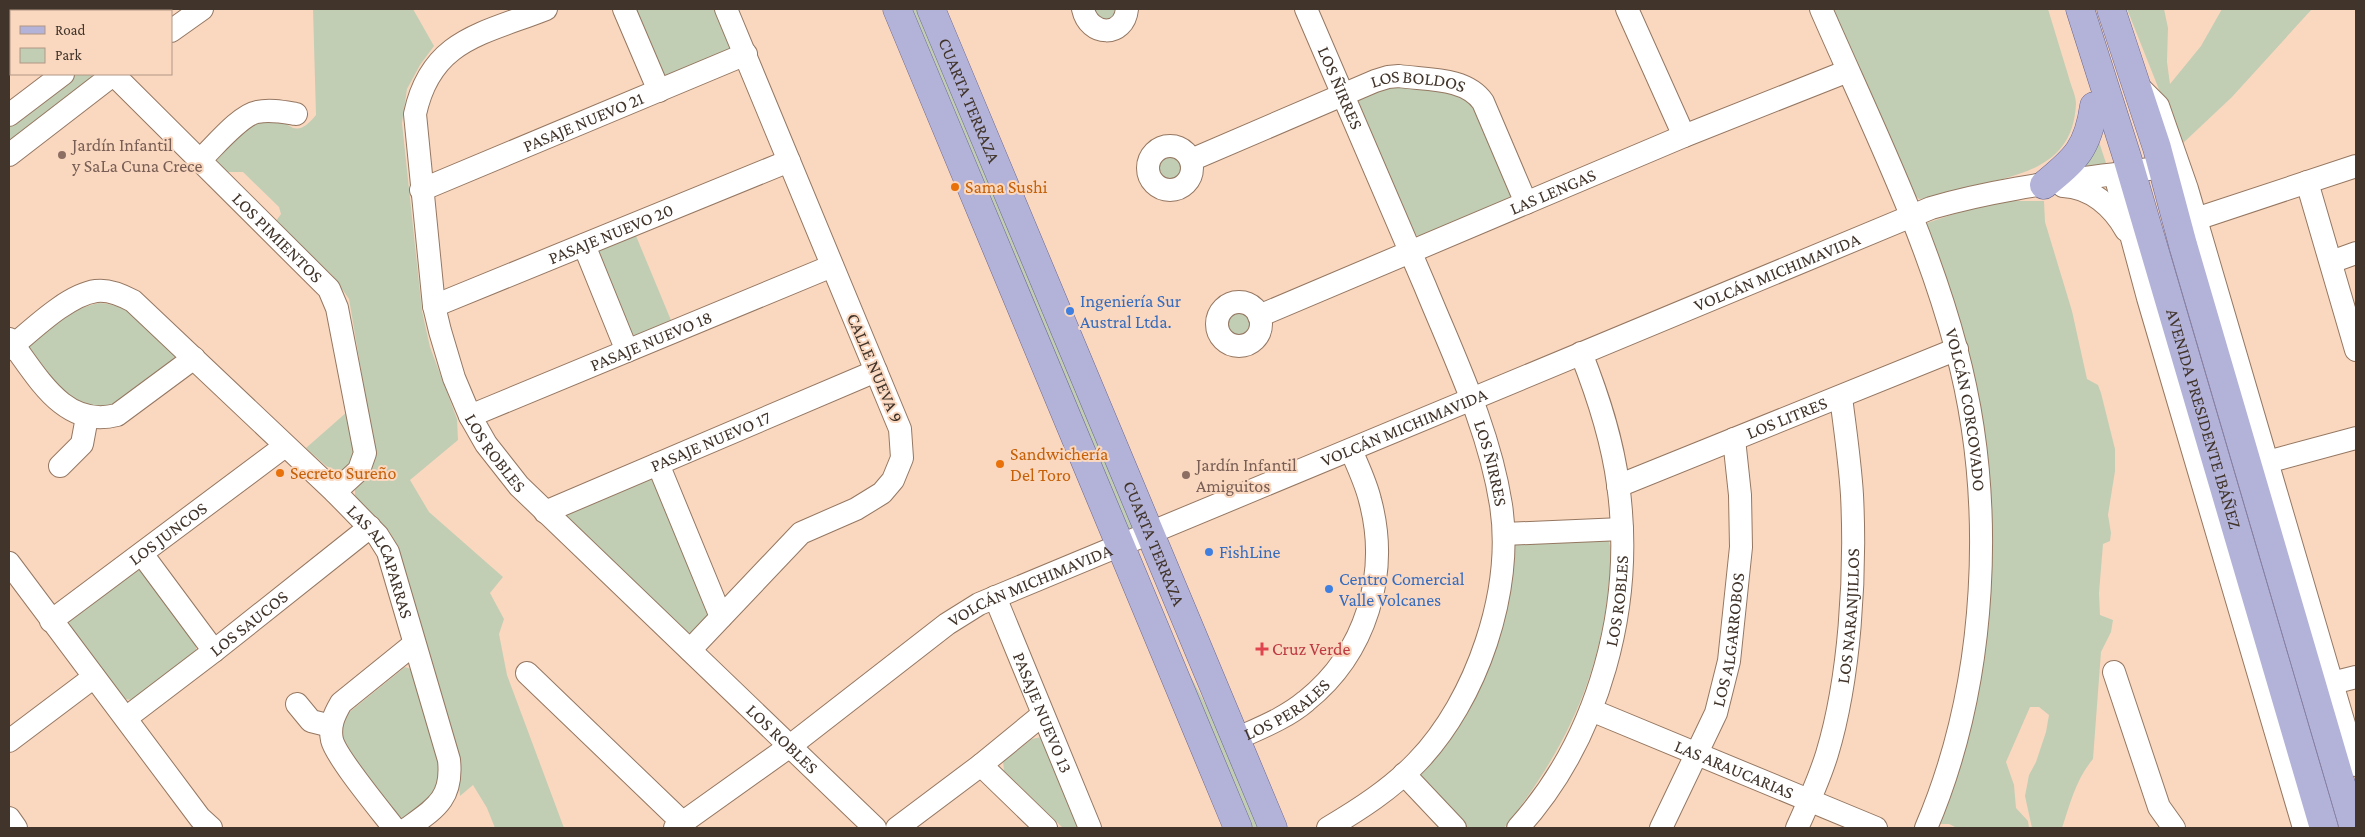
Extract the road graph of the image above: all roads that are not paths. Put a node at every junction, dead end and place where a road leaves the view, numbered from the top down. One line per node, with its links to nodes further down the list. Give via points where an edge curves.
1 (202, 9): 14 (street)
2 (546, 9): 36 (street, LOS ROBLES, via 458,45 430,72 419,93 414,114)
3 (624, 9): 21 (street)
4 (726, 9): 15 (street, CALLE NUEVA 9)
5 (897, 9): 73 (main road, CUARTA TERRAZA)
6 (931, 9): 71 (main road, CUARTA TERRAZA)
7 (1083, 9): 8 (street, via 1093,27 1106,30 1119,26)
8 (1127, 9)
9 (1306, 9): 22 (street, LOS ÑIRRES)
10 (1627, 9): 26 (street)
11 (1821, 9): 16 (street, VOLCÁN CORCOVADO)
12 (2112, 9): 20 (main road, AVENIDA PRESIDENTE IBÁÑEZ)
13 (2083, 18): 23 (main road); 33 (main road, AVENIDA PRESIDENTE IBÁÑEZ)
14 (172, 30)
15 (746, 54): 21 (street, PASAJE NUEVO 21); 29 (street, CALLE NUEVA 9)
16 (1848, 71): 26 (street, LAS LENGAS); 38 (street, VOLCÁN CORCOVADO)
17 (62, 75): 25 (street)
18 (112, 75): 27 (street)
19 (114, 75): 28 (street, LOS PIMIENTOS)
20 (2138, 86): 32 (main road, AVENIDA PRESIDENTE IBÁÑEZ); 39 (street, AVENIDA PRESIDENTE IBÁÑEZ, via 2158,106)
21 (659, 91): 36 (street, PASAJE NUEVO 21)
22 (1343, 94): 30 (street, LOS BOLDOS); 37 (street, LOS BOLDOS, via 1393,76 1469,88 1483,102); 42 (street, LOS ÑIRRES)
23 (2094, 106): 33 (main road); 35 (main road, via 2092,125 2080,152 2072,163)
24 (296, 114): 28 (street, via 256,112 245,117)
25 (9, 115)
26 (1684, 136): 37 (street, LAS LENGAS)
27 (9, 154)
28 (200, 160): 67 (street, LOS PIMIENTOS, via 319,276 334,297 365,453 359,470)
29 (789, 160): 40 (street, PASAJE NUEVO 20); 45 (street, CALLE NUEVA 9)
30 (1191, 160)
31 (2356, 166): 34 (street)
32 (2162, 167): 33 (street); 92 (main road, AVENIDA PRESIDENTE IBÁÑEZ)
33 (2123, 173): 35 (street); 41 (street, AVENIDA PRESIDENTE IBÁÑEZ); 123 (main road, AVENIDA PRESIDENTE IBÁÑEZ)
34 (2307, 182): 39 (street); 44 (street)
35 (2044, 185): 38 (street, VOLCÁN MICHIMAVIDA, via 1971,197); 41 (street, AVENIDA PRESIDENTE IBÁÑEZ, via 2082,189 2100,198 2120,220)
36 (421, 190): 46 (street, LOS ROBLES)
37 (1526, 203): 42 (street, LAS LENGAS)
38 (1910, 216): 49 (street, VOLCÁN CORCOVADO); 52 (street, VOLCÁN MICHIMAVIDA)
39 (2196, 219): 63 (street, AVENIDA PRESIDENTE IBÁÑEZ)
40 (584, 245): 46 (street, PASAJE NUEVO 20); 51 (street)
41 (2136, 250): 122 (street, AVENIDA PRESIDENTE IBÁÑEZ)
42 (1411, 253): 47 (street, LAS LENGAS); 56 (street, LOS ÑIRRES)
43 (2356, 253): 44 (street)
44 (2331, 262): 50 (street)
45 (832, 266): 51 (street, PASAJE NUEVO 18); 54 (street, CALLE NUEVA 9)
46 (434, 306): 57 (street, LOS ROBLES, via 454,378)
47 (1259, 316)
48 (10, 344): 53 (street, LAS ALCAPARRAS, via 72,301 97,291 110,292 133,301); 58 (street, via 57,400 71,411)
49 (1956, 349): 55 (street, LOS LITRES); 120 (street, VOLCÁN CORCOVADO, via 1968,403 1976,465 1980,511 1978,599 1960,726 1947,775)
50 (2356, 350)
51 (627, 351): 57 (street, PASAJE NUEVO 18)
52 (1581, 353): 56 (street, VOLCÁN MICHIMAVIDA); 66 (street, LOS ROBLES, via 1607,426)
53 (194, 358): 58 (street, via 117,415); 61 (street, LAS ALCAPARRAS)
54 (876, 371): 64 (street, PASAJE NUEVO 17); 77 (street, CALLE NUEVA 9, via 900,429 902,458 892,480 873,500 801,533)
55 (1841, 397): 60 (street, LOS LITRES); 100 (street, LOS NARANJILLOS, via 1852,494 1853,576 1849,630 1827,754)
56 (1472, 400): 62 (street, VOLCÁN MICHIMAVIDA); 72 (street, LOS ÑIRRES, via 1496,480)
57 (470, 416): 68 (street, LOS ROBLES, via 501,464)
58 (87, 417): 65 (street, via 82,444)
59 (2356, 438): 63 (street)
60 (1734, 439): 66 (street, LOS LITRES); 96 (street, LOS ALGARROBOS, via 1741,546 1736,610 1729,662 1716,713)
61 (286, 446): 67 (street, LAS ALCAPARRAS); 74 (street, LOS JUNCOS)
62 (1351, 450): 71 (street, VOLCÁN MICHIMAVIDA); 93 (street, LOS PERALES, via 1370,500 1377,546 1375,586 1367,616 1351,651 1306,702 1278,720)
63 (2267, 462): 86 (street, AVENIDA PRESIDENTE IBÁÑEZ)
64 (658, 464): 68 (street, PASAJE NUEVO 17); 77 (street)
65 (60, 466)
66 (1618, 486): 70 (street, LOS ROBLES)
67 (335, 492): 69 (street, LAS ALCAPARRAS)
68 (545, 512): 80 (street, LOS ROBLES)
69 (370, 527): 79 (street, LAS ALCAPARRAS, via 388,552); 81 (street, LOS SAUCOS)
70 (1622, 530): 72 (street); 88 (street, LOS ROBLES, via 1617,613)
71 (1151, 533): 73 (street, VOLCÁN MICHIMAVIDA); 93 (main road, CUARTA TERRAZA)
72 (1504, 534): 99 (street, LOS ÑIRRES, via 1500,588 1480,658 1446,725)
73 (1120, 545): 76 (street, VOLCÁN MICHIMAVIDA); 112 (main road, CUARTA TERRAZA)
74 (142, 554): 78 (street, LOS JUNCOS); 81 (street)
75 (9, 563): 78 (street)
76 (994, 597): 89 (street, PASAJE NUEVO 13); 95 (street, VOLCÁN MICHIMAVIDA, via 947,624)
77 (721, 617): 80 (street, CALLE NUEVA 9)
78 (51, 620): 84 (street)
79 (414, 644): 91 (street, via 341,703); 107 (street, LAS ALCAPARRAS, via 449,760 450,783 442,800)
80 (690, 650): 95 (street, LOS ROBLES)
81 (214, 651): 90 (street, LOS SAUCOS)
82 (2114, 672): 121 (street, via 2159,807)
83 (527, 673): 103 (street)
84 (94, 677): 90 (street); 94 (street)
85 (2356, 677): 86 (street)
86 (2332, 684): 98 (street, AVENIDA PRESIDENTE IBÁÑEZ)
87 (297, 704): 91 (street, via 311,721)
88 (1591, 710): 96 (street, LAS ARAUCARIAS); 116 (street, LOS ROBLES, via 1560,770)
89 (1042, 715): 97 (street); 111 (street, PASAJE NUEVO 13)
90 (126, 718): 105 (street, via 200,818)
91 (331, 726): 106 (street, via 335,747)
92 (2326, 733): 101 (main road); 124 (main road, AVENIDA PRESIDENTE IBÁÑEZ)
93 (1236, 739): 113 (main road, CUARTA TERRAZA)
94 (9, 741)
95 (790, 746): 103 (street, VOLCÁN MICHIMAVIDA); 108 (street, LOS ROBLES)
96 (1698, 753): 100 (street, LAS ARAUCARIAS); 117 (street, LOS ALGARROBOS)
97 (982, 765): 109 (street); 110 (street)
98 (2356, 765)
99 (1404, 774): 114 (street, LOS ÑIRRES, via 1374,799); 115 (street)
100 (1810, 800): 118 (street, LOS NARANJILLOS); 119 (street, LAS ARAUCARIAS)
101 (2356, 803)
102 (9, 818): 104 (street)
103 (679, 825)
104 (16, 828)
105 (211, 828)
106 (394, 828)
107 (408, 828)
108 (875, 828)
109 (897, 828)
110 (1046, 828)
111 (1090, 828)
112 (1238, 828)
113 (1273, 828)
114 (1328, 828)
115 (1455, 828)
116 (1518, 828)
117 (1661, 828)
118 (1797, 828)
119 (1876, 828)
120 (1926, 828)
121 (2174, 828)
122 (2304, 828)
123 (2324, 828)
124 (2354, 828)

